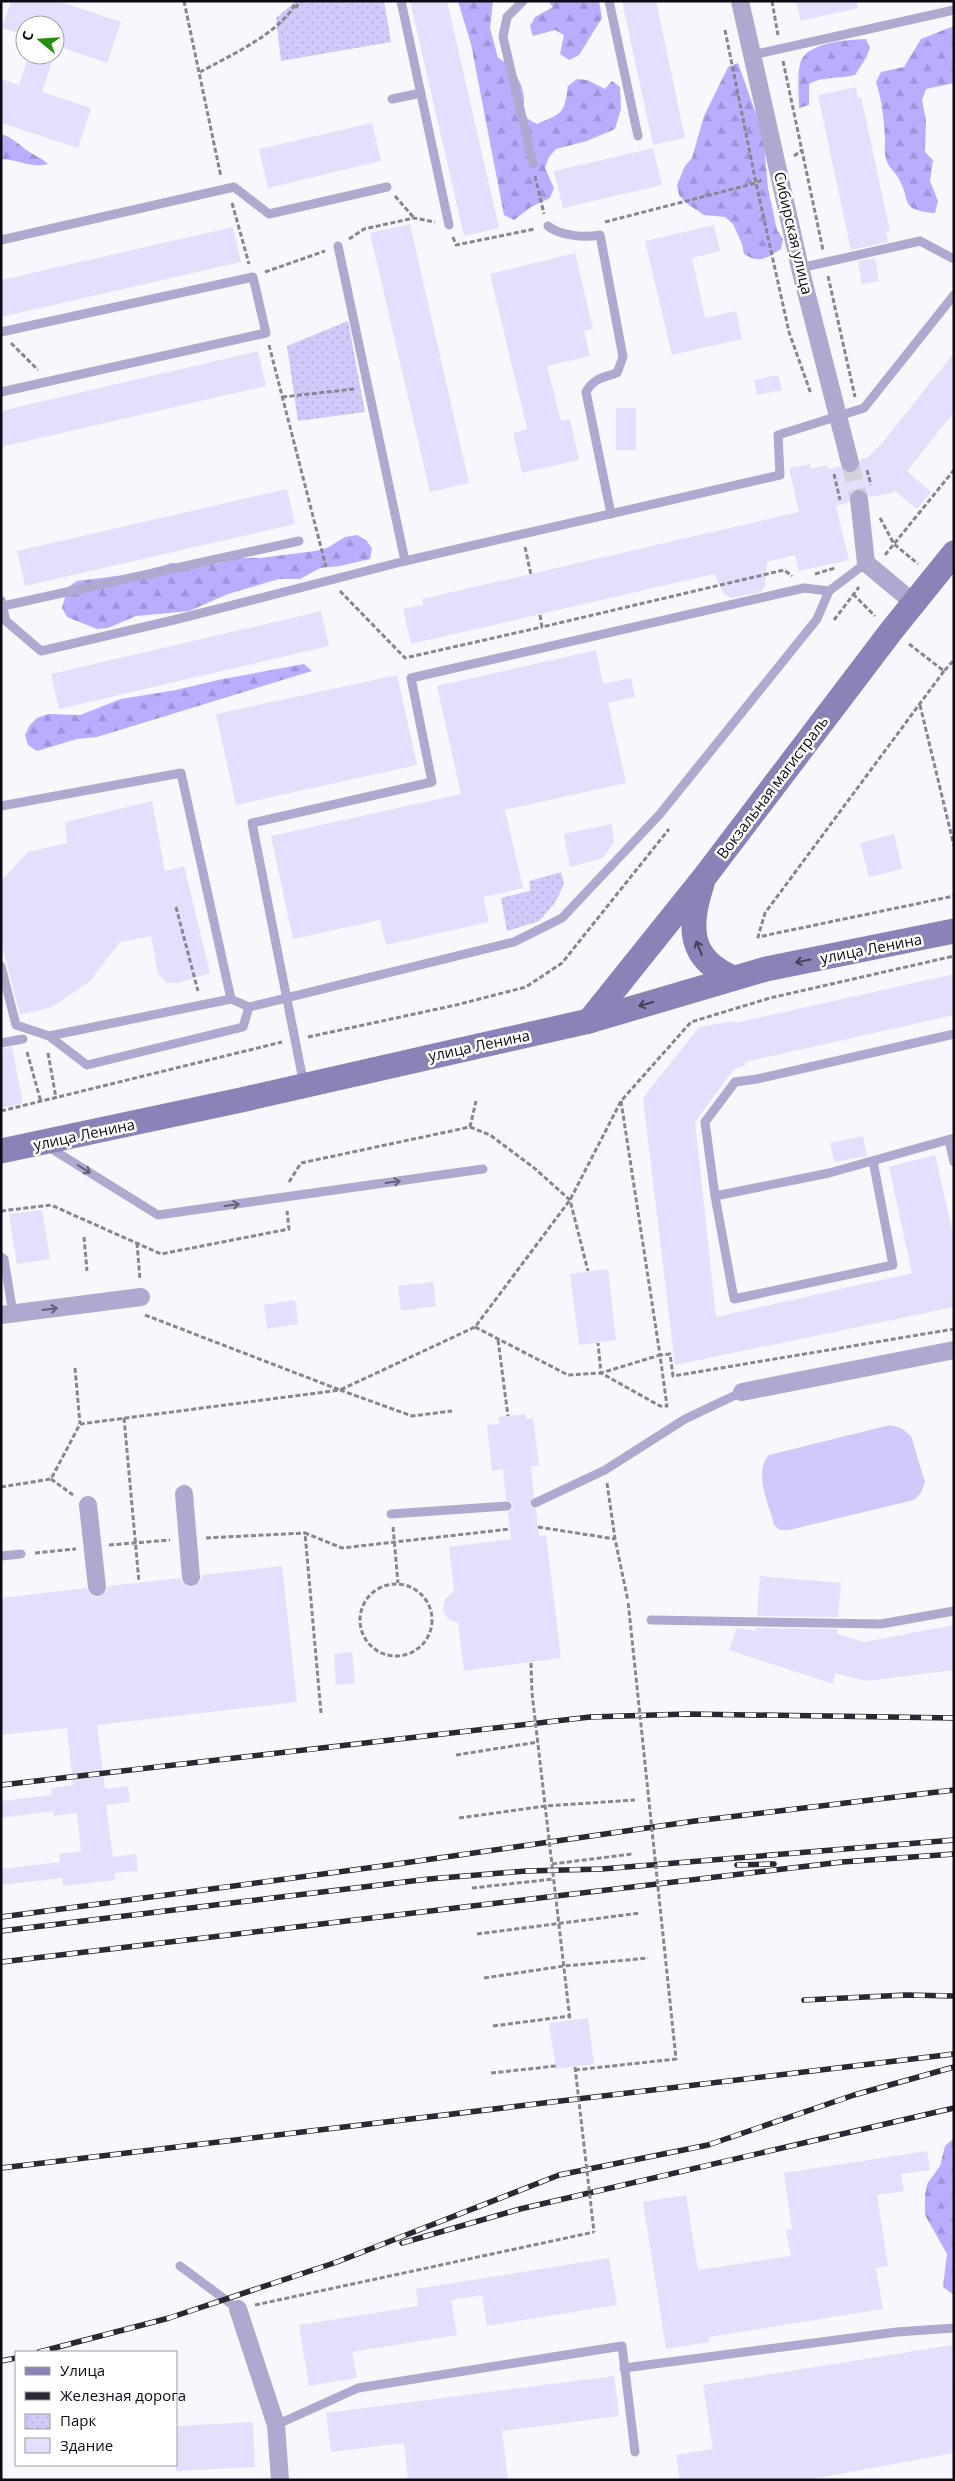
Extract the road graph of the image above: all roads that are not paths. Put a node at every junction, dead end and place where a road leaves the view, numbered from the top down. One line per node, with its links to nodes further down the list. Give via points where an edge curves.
1 (401, 1): 7 (lane)
2 (523, 1): 10 (lane, via 507,17 503,37)
3 (610, 1): 9 (lane)
4 (740, 1): 6 (street, Сибирская улица)
5 (954, 10): 6 (lane)
6 (752, 55): 17 (street, Сибирская улица)
7 (421, 93): 8 (lane); 12 (lane)
8 (392, 99)
9 (638, 136)
10 (533, 164)
11 (387, 187): 14 (lane, via 270,214 234,187)
12 (450, 225)
13 (548, 226): 24 (lane, via 554,231 591,236 600,234 623,358 617,374 601,377 586,392)
14 (1, 240)
15 (338, 246): 27 (lane)
16 (954, 259): 17 (lane, via 920,241)
17 (800, 268): 21 (street, Сибирская улица)
18 (954, 296): 21 (lane, via 864,408)
19 (1, 332): 20 (lane, via 253,277 266,333)
20 (1, 392)
21 (840, 416): 22 (street, Сибирская улица); 24 (lane, via 778,435 780,475)
22 (850, 463)
23 (859, 498): 28 (street)
24 (611, 514): 27 (lane)
25 (299, 541): 30 (lane)
26 (954, 552): 31 (main road, Вокзальная магистраль)
27 (405, 561): 32 (lane, via 41,651)
28 (859, 568): 29 (lane); 31 (street)
29 (829, 591): 38 (lane, via 817,619 660,814 562,918 514,942); 38 (lane, via 804,588 411,678 432,782 252,824)
30 (2, 603): 32 (lane)
31 (914, 603): 34 (main road, Вокзальная магистраль)
32 (3, 621)
33 (1, 806): 39 (lane, via 181,773)
34 (706, 875): 37 (main road, one-way to 34, via 708,965 698,950 693,929 696,903); 41 (main road, Вокзальная магистраль)
35 (954, 931): 37 (main road, улица Ленина, one-way to 37)
36 (1, 966): 43 (lane, via 16,1025)
37 (734, 978): 41 (main road, улица Ленина, one-way to 41)
38 (286, 998): 40 (lane); 46 (lane)
39 (231, 999): 40 (lane); 43 (lane)
40 (249, 1007): 43 (lane, via 243,1027 87,1065)
41 (589, 1021): 46 (main road, улица Ленина)
42 (954, 1034): 53 (lane, via 757,1080 735,1082 705,1122)
43 (49, 1036)
44 (23, 1039): 45 (lane)
45 (1, 1043)
46 (304, 1085): 48 (main road, улица Ленина)
47 (951, 1139): 50 (lane); 51 (lane)
48 (42, 1144): 49 (main road, улица Ленина); 52 (lane, one-way to 52, via 158,1215)
49 (1, 1151)
50 (873, 1161): 53 (lane); 53 (lane, via 893,1264 884,1267 734,1299)
51 (954, 1162)
52 (483, 1169)
53 (715, 1196)
54 (1, 1257): 56 (lane, via 4,1259)
55 (141, 1297): 56 (street, one-way to 55)
56 (7, 1314)
57 (954, 1350): 58 (street)
58 (742, 1392): 60 (lane, via 685,1418 605,1470)
59 (184, 1494): 66 (street, bridge)
60 (535, 1503)
61 (88, 1505): 67 (street, bridge)
62 (507, 1506): 63 (lane)
63 (391, 1514)
64 (22, 1554): 65 (lane)
65 (1, 1556)
66 (190, 1577)
67 (97, 1587)
68 (954, 1611): 69 (lane, via 881,1624)
69 (651, 1620)
70 (180, 2266): 71 (lane)
71 (238, 2309): 74 (street)
72 (954, 2328): 73 (lane, via 897,2332)
73 (624, 2368): 74 (lane, via 622,2346 358,2388); 75 (lane)
74 (276, 2425): 76 (street)
75 (635, 2452)
76 (280, 2480)

